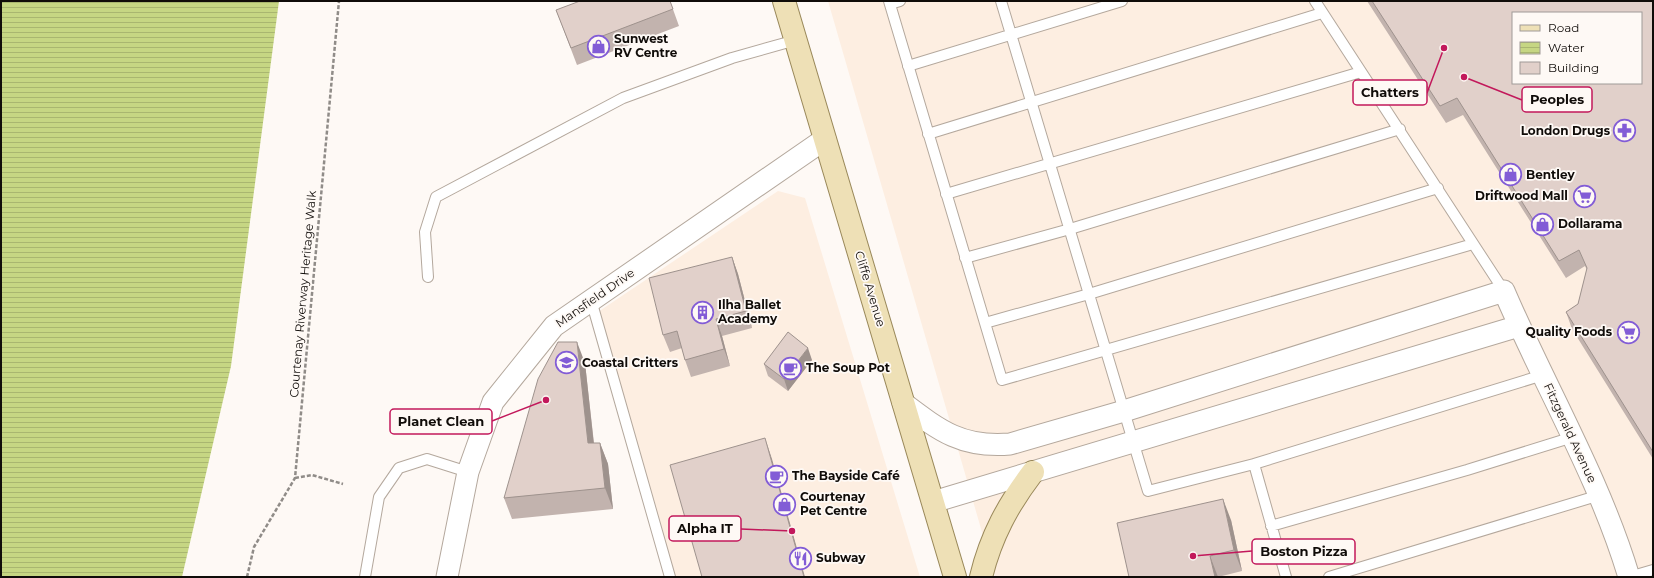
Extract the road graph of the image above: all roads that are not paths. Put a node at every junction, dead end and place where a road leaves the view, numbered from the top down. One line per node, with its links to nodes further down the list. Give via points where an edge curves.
1 (784, 1): 8 (main road, Cliffe Avenue)
2 (1001, 1): 7 (lane)
3 (1122, 1): 7 (lane)
4 (1315, 1): 6 (lane)
5 (893, 2): 9 (lane)
6 (1322, 13): 10 (lane); 11 (lane)
7 (1011, 35): 9 (lane); 11 (lane)
8 (796, 40): 14 (main road, Cliffe Avenue); 21 (lane, via 732,58 623,98 436,197 425,232)
9 (908, 66): 13 (lane)
10 (1362, 72): 12 (lane); 15 (lane)
11 (1031, 102): 13 (lane); 15 (lane)
12 (1400, 129): 16 (lane); 18 (lane)
13 (928, 134): 17 (lane)
14 (825, 139): 24 (street, Mansfield Drive); 29 (main road, Cliffe Avenue)
15 (1050, 164): 17 (lane); 18 (lane)
16 (1438, 188): 19 (lane); 23 (lane)
17 (946, 194): 20 (lane)
18 (1070, 230): 20 (lane); 23 (lane)
19 (1473, 244): 22 (lane); 27 (lane)
20 (965, 258): 25 (lane)
21 (428, 277)
22 (1504, 291): 26 (street, Fitzgerald Avenue); 30 (street)
23 (1089, 294): 25 (lane); 27 (lane)
24 (591, 300): 34 (street, Mansfield Drive, via 554,326 493,402); 42 (lane)
25 (985, 323): 27 (lane, via 1002,380)
26 (1519, 326): 28 (street, Fitzgerald Avenue); 32 (street)
27 (1106, 351): 30 (lane)
28 (1543, 376): 31 (street, Fitzgerald Avenue); 33 (lane)
29 (904, 403): 30 (street, via 934,427 975,443 991,446 1010,444); 37 (main road, Cliffe Avenue)
30 (1124, 411): 32 (lane)
31 (1573, 437): 36 (street, Fitzgerald Avenue); 38 (lane)
32 (1134, 441): 33 (lane, via 1148,492); 35 (street)
33 (1254, 464): 38 (lane)
34 (468, 472): 40 (lane, via 427,459 398,468 379,497); 41 (street, Mansfield Drive)
35 (1033, 472): 37 (street); 44 (main road, via 1014,497 1000,522)
36 (1600, 495): 46 (lane); 47 (street, Fitzgerald Avenue)
37 (933, 502): 43 (main road, Cliffe Avenue)
38 (1272, 526): 45 (lane)
39 (1653, 570): 47 (lane)
40 (365, 577)
41 (447, 577)
42 (670, 577)
43 (955, 577)
44 (981, 577)
45 (1286, 577)
46 (1330, 577)
47 (1629, 577)

